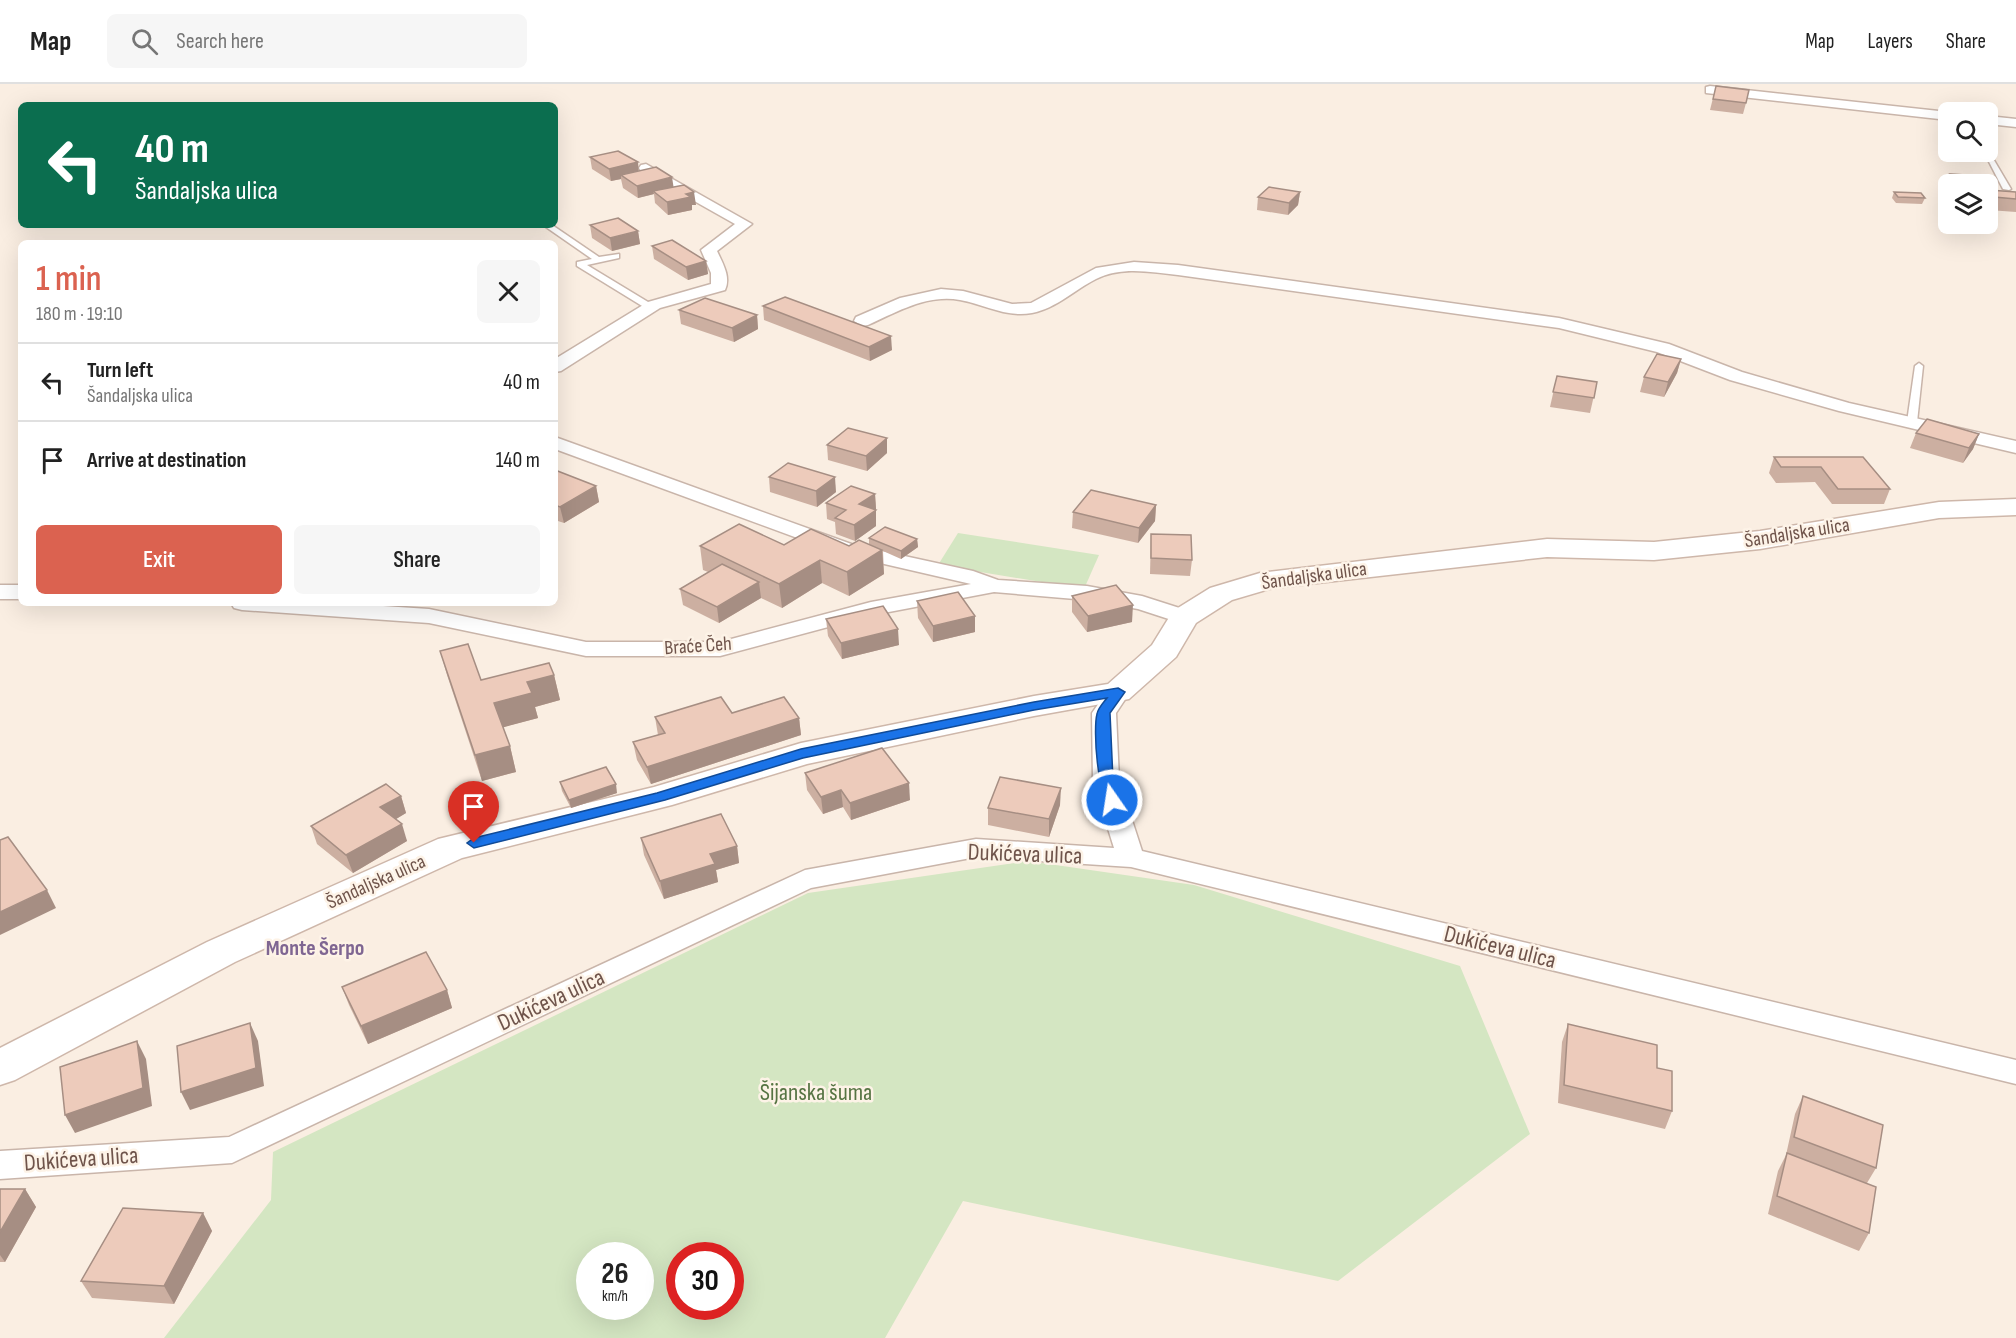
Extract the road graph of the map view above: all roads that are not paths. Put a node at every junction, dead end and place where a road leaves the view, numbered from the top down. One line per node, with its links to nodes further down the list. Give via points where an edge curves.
1 (1710, 90): 2 (street)
2 (1938, 115)
3 (1998, 121): 4 (street)
4 (2016, 123)
5 (1992, 162): 7 (lane)
6 (646, 168): 11 (street, via 745,224 709,250 719,273 719,287)
7 (2007, 189)
8 (551, 228): 10 (lane)
9 (616, 256): 10 (lane)
10 (598, 260): 11 (lane, via 580,264)
11 (650, 307): 13 (street)
12 (862, 321): 15 (street, via 936,293 956,294 1006,308 1031,309 1052,302 1094,274 1121,267 1178,270 1570,326 1663,348 1736,376)
13 (558, 365)
14 (1919, 366): 15 (lane)
15 (1912, 422): 17 (street)
16 (558, 444): 19 (street, via 848,550 973,577)
17 (2016, 447)
18 (2016, 507): 23 (street, Šandaljska ulica, via 1939,510 1760,540 1689,547 1547,548 1270,579 1221,594)
19 (994, 586): 22 (street, Braće Čeh, via 871,609 720,649 586,649 429,616); 23 (street, Braće Čeh, via 1087,593 1142,603)
20 (0, 592): 21 (street)
21 (18, 592)
22 (285, 606)
23 (1184, 617): 24 (street, Šandaljska ulica, via 1165,650)
24 (1118, 692): 25 (street, via 1104,713 1106,780); 26 (street, Šandaljska ulica, via 801,754 660,797 451,848 221,952)
25 (1131, 858): 27 (street, Dukićeva ulica); 28 (street, Dukićeva ulica, via 976,848 806,880 232,1150)
26 (0, 1068)
27 (2016, 1072)
28 (0, 1165)

